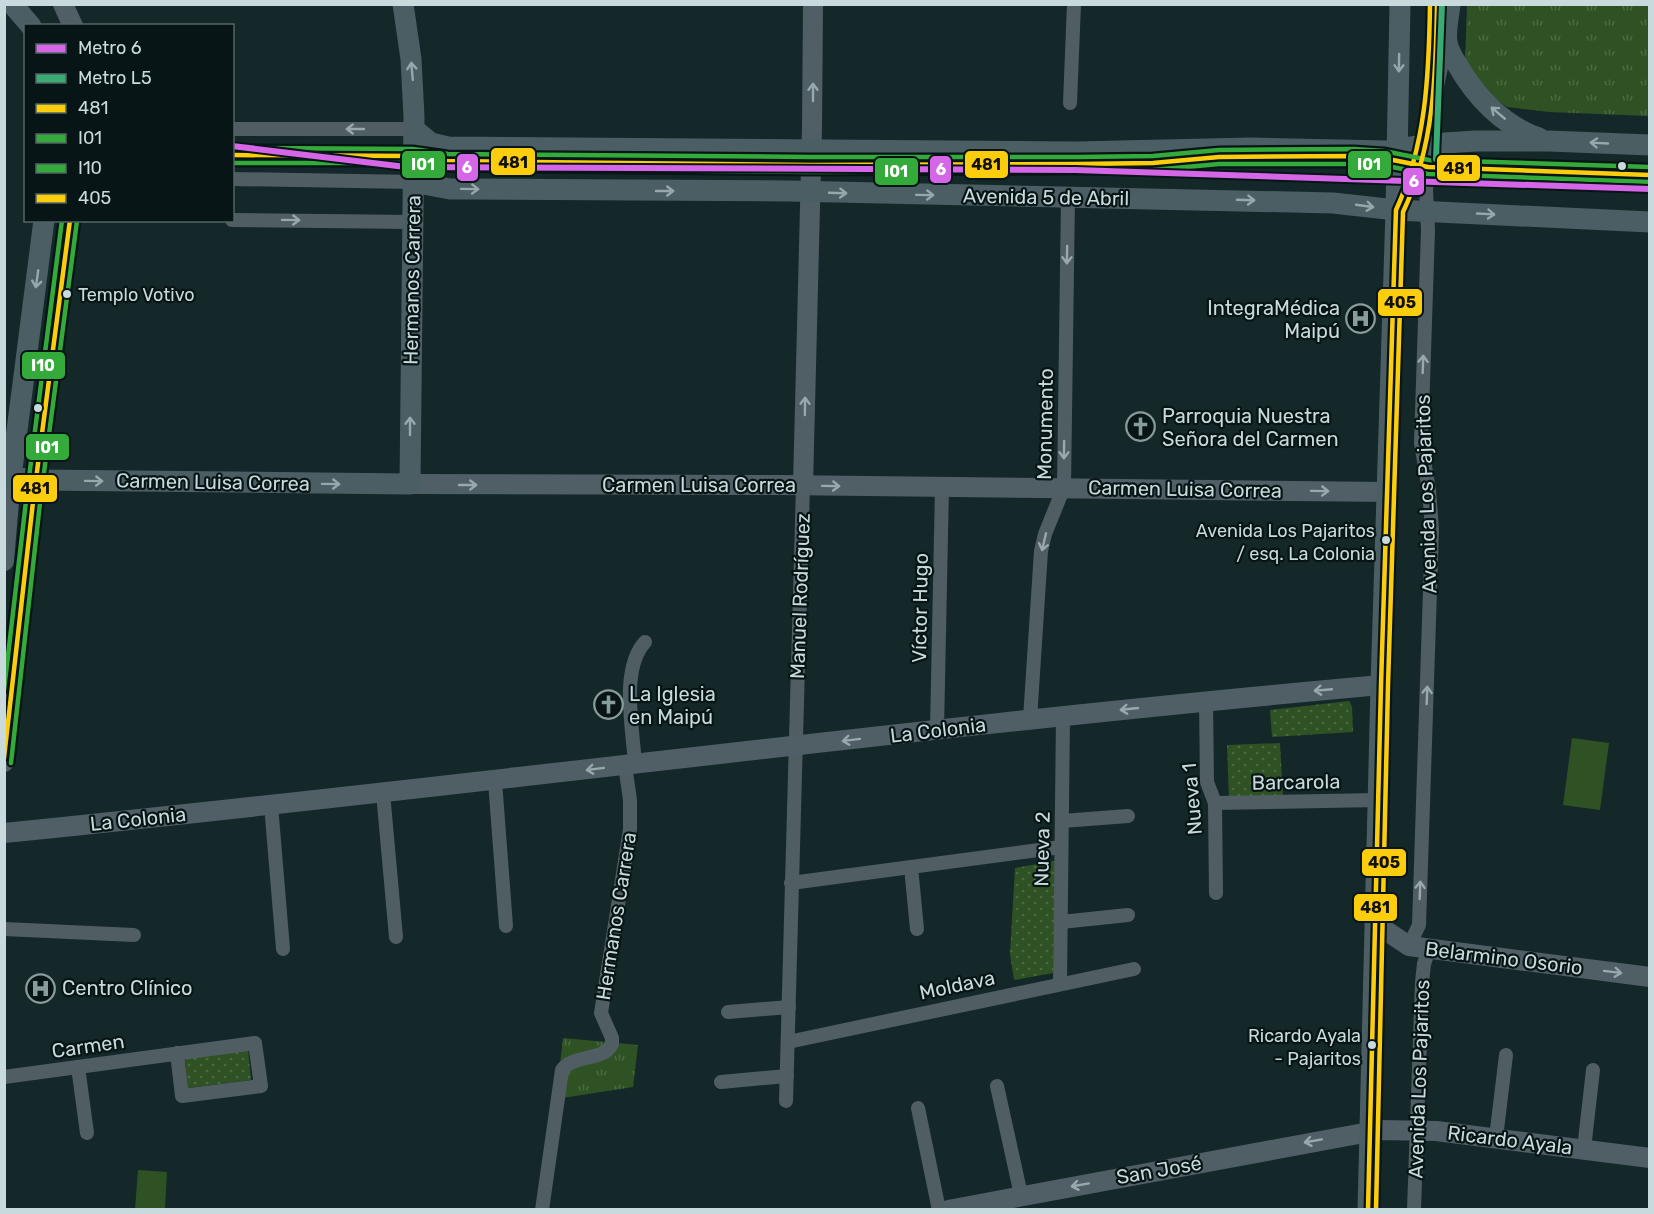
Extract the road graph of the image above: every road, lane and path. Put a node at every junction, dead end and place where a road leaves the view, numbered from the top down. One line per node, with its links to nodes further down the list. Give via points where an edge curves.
1 (12, 4): 8 (main road)
2 (63, 4): 9 (street)
3 (403, 4): 13 (main road, Hermanos Carrera, one-way to 3, via 413,81)
4 (813, 4): 18 (street, Manuel Rodríguez, one-way to 4)
5 (1074, 4): 11 (street)
6 (1400, 4): 17 (main road, Avenida Los Pajaritos, one-way to 17)
7 (1450, 4): 10 (main road, Avenida Los Pajaritos)
8 (29, 24)
9 (72, 24)
10 (1447, 42): 14 (main road, one-way to 10, via 1529,135 1485,102 1463,74); 15 (street, Avenida Los Pajaritos)
11 (1070, 103)
12 (234, 129): 13 (street, one-way to 12)
13 (414, 129): 18 (main road, via 431,143 448,147); 20 (main road, Hermanos Carrera)
14 (1549, 141): 15 (main road); 16 (main road, one-way to 14)
15 (1429, 144): 17 (main road); 26 (street, Avenida Los Pajaritos)
16 (1650, 145)
17 (1397, 149): 18 (main road); 25 (main road, Avenida Los Pajaritos)
18 (812, 151): 23 (street, Manuel Rodríguez)
19 (234, 155): 20 (street)
20 (413, 156): 22 (main road, Hermanos Carrera)
21 (234, 179): 22 (street)
22 (412, 182): 23 (main road, Avenida 5 de Abril, one-way to 23, via 450,189); 30 (main road, Hermanos Carrera)
23 (810, 192): 24 (main road, Avenida 5 de Abril, one-way to 24); 35 (street, Manuel Rodríguez, one-way to 23)
24 (1068, 197): 25 (main road, Avenida 5 de Abril, one-way to 25, via 1333,203); 37 (street, Monumento, one-way to 37)
25 (1396, 210): 26 (main road, Avenida 5 de Abril); 38 (main road, Avenida Los Pajaritos)
26 (1428, 211): 31 (main road, Avenida 5 de Abril, one-way to 31); 70 (street, Avenida Los Pajaritos, one-way to 26, via 1419,925 1430,613 1432,529 1421,443)
27 (234, 220): 30 (street, one-way to 30)
28 (45, 222): 32 (main road, one-way to 32)
29 (70, 222): 33 (street)
30 (412, 222): 34 (main road, Hermanos Carrera, one-way to 30)
31 (1650, 222)
32 (11, 477): 33 (main road, Carmen Luisa Correa); 39 (street)
33 (36, 480): 34 (main road, Carmen Luisa Correa, one-way to 34); 40 (street)
34 (410, 484): 35 (street, Carmen Luisa Correa, one-way to 35)
35 (803, 485): 36 (street, Carmen Luisa Correa, one-way to 36); 47 (street, Manuel Rodríguez)
36 (942, 487): 37 (street, Carmen Luisa Correa); 46 (street, Víctor Hugo)
37 (1064, 487): 38 (street, Carmen Luisa Correa, one-way to 38); 45 (street, Monumento, one-way to 45, via 1041,551)
38 (1388, 492): 42 (main road, Avenida Los Pajaritos)
39 (4, 561)
40 (12, 620): 48 (street)
41 (645, 642): 49 (street, via 632,665)
42 (1381, 685): 43 (street, La Colonia, one-way to 43); 52 (main road, Avenida Los Pajaritos)
43 (1206, 700): 44 (street, La Colonia, one-way to 44); 53 (street, Nueva 1, via 1207,782)
44 (1063, 716): 45 (street, La Colonia); 56 (street, Nueva 2)
45 (1030, 719): 46 (street, La Colonia)
46 (937, 730): 47 (street, La Colonia, one-way to 47)
47 (796, 747): 49 (street, La Colonia); 60 (street, Manuel Rodríguez)
48 (4, 762)
49 (630, 765): 50 (street, La Colonia, one-way to 50); 96 (street, Hermanos Carrera, via 630,829 602,1013 612,1044 606,1052 567,1063 562,1070)
50 (495, 781): 51 (street, La Colonia); 65 (street)
51 (383, 793): 54 (street, La Colonia); 69 (street)
52 (1378, 800): 53 (street, Barcarola); 62 (main road, Avenida Los Pajaritos)
53 (1215, 803): 61 (street, Nueva 1)
54 (272, 805): 57 (street, La Colonia); 71 (street)
55 (1128, 816): 56 (street)
56 (1062, 821): 58 (street, Nueva 2)
57 (4, 833)
58 (1061, 847): 59 (street); 64 (street, Nueva 2)
59 (911, 867): 60 (street); 67 (street)
60 (791, 883): 76 (street, Manuel Rodríguez)
61 (1216, 893)
62 (1376, 910): 70 (street, Belarmino Osorio, via 1385,930); 90 (main road, Avenida Los Pajaritos)
63 (1128, 915): 64 (street)
64 (1061, 922): 75 (street, Nueva 2)
65 (506, 926)
66 (4, 929): 68 (street)
67 (917, 929)
68 (134, 934)
69 (396, 937)
70 (1409, 946): 72 (street, Belarmino Osorio)
71 (283, 949)
72 (1429, 949): 74 (street, Belarmino Osorio, one-way to 74); 89 (street, Avenida Los Pajaritos, via 1422,982)
73 (1134, 969): 75 (street, Moldava)
74 (1650, 977)
75 (1060, 983): 78 (street, Moldava)
76 (789, 1007): 77 (street); 78 (street, Manuel Rodríguez)
77 (728, 1012)
78 (788, 1042): 83 (street, Manuel Rodríguez)
79 (177, 1053): 79 (street, Carmen, via 255,1043 261,1086 182,1096); 81 (street, Carmen)
80 (1506, 1055): 92 (street)
81 (78, 1067): 84 (street, Carmen); 91 (street)
82 (1593, 1070): 93 (street)
83 (787, 1076): 85 (street); 87 (street, Manuel Rodríguez)
84 (4, 1077)
85 (720, 1082)
86 (997, 1086): 95 (street)
87 (786, 1101)
88 (918, 1108): 97 (street)
89 (1416, 1129): 90 (street, Ricardo Ayala); 92 (street, Ricardo Ayala); 100 (street, Avenida Los Pajaritos)
90 (1370, 1131): 95 (street, San José, one-way to 95); 99 (main road, Avenida Los Pajaritos)
91 (87, 1133)
92 (1496, 1138): 93 (street, Ricardo Ayala)
93 (1584, 1149): 94 (street, Ricardo Ayala)
94 (1650, 1158)
95 (1021, 1196): 98 (street, San José)
96 (542, 1209)
97 (939, 1209)
98 (948, 1209)
99 (1368, 1209)
100 (1414, 1209)

